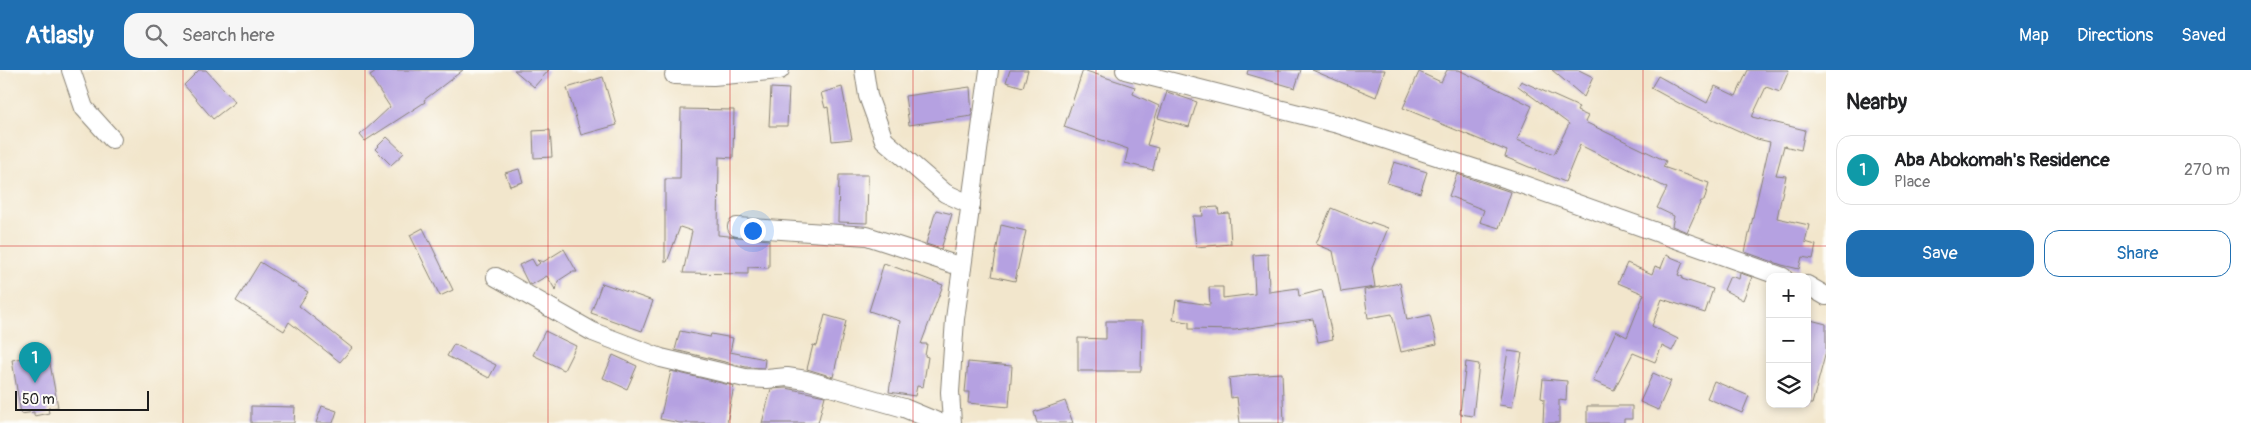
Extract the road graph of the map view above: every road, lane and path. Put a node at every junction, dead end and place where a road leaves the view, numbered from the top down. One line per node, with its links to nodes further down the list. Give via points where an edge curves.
1 (71, 70): 7 (street, via 84,108)
2 (780, 70): 6 (street, via 712,76)
3 (864, 70): 8 (street, via 868,96 884,140 944,193)
4 (989, 70): 8 (street)
5 (1125, 70): 11 (street, via 1338,124 1507,179)
6 (674, 75)
7 (112, 139)
8 (971, 205): 10 (street)
9 (737, 227): 10 (street, via 866,236)
10 (962, 267): 16 (street, via 950,392)
11 (1772, 273)
12 (496, 277): 15 (street, via 593,332 661,358 745,378 806,380 904,408)
13 (1811, 286): 14 (street)
14 (1825, 291)
15 (940, 423)
16 (952, 423)

